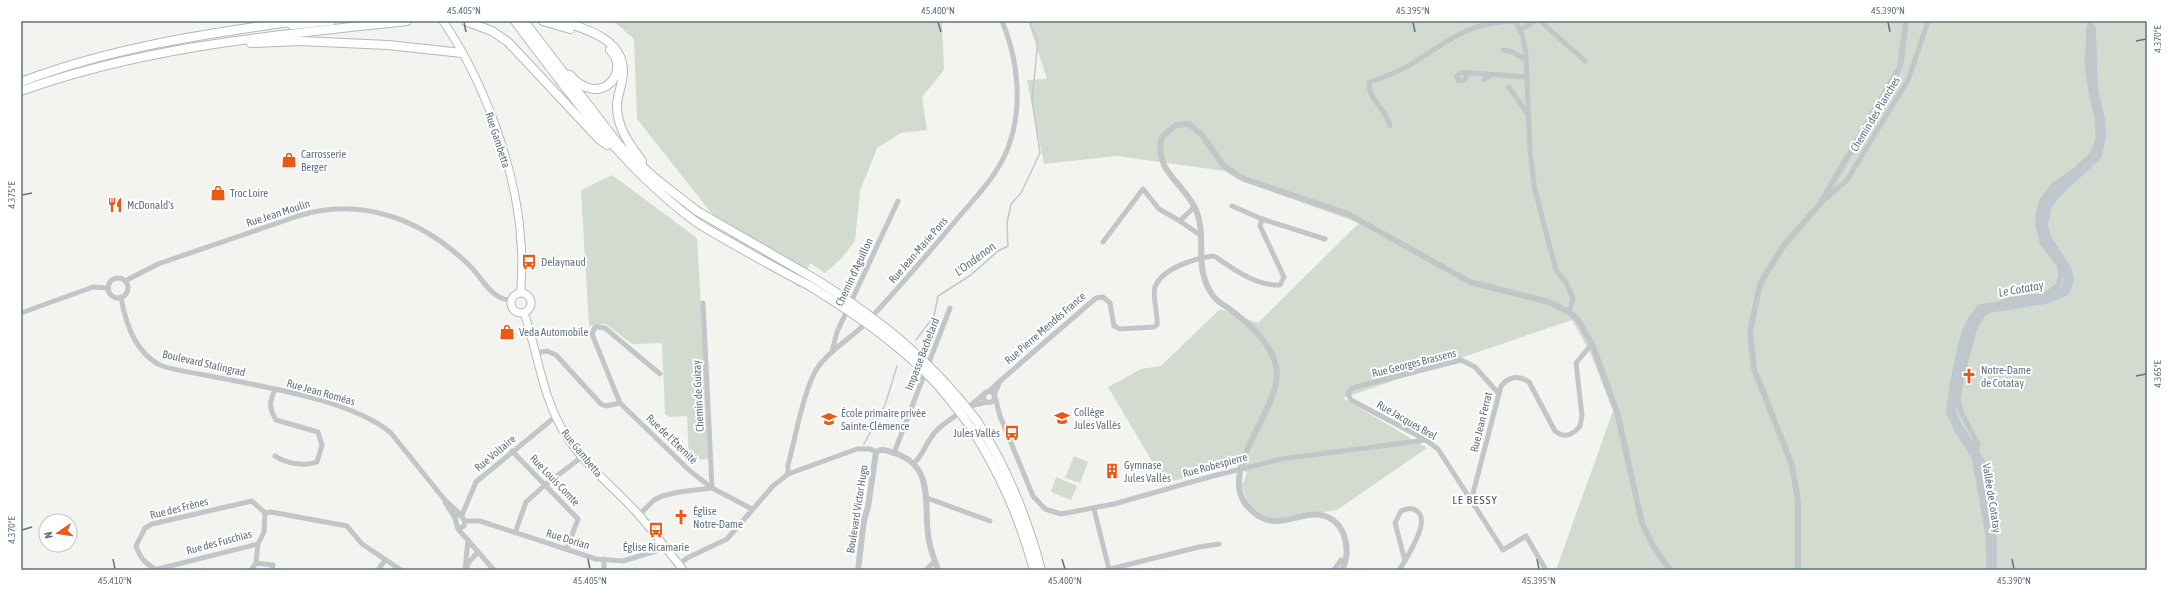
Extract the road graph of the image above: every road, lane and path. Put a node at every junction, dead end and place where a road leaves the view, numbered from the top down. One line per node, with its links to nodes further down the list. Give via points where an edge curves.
1 (297, 21): 18 (highway)
2 (331, 21): 18 (highway)
3 (408, 21): 20 (highway)
4 (443, 21): 23 (main road, Rue Gambetta)
5 (465, 21): 35 (highway, via 492,30 508,42 599,139)
6 (515, 21): 35 (highway, via 584,113)
7 (524, 21): 21 (highway)
8 (543, 21): 21 (highway, via 581,33 606,46 616,60 616,74 604,88 585,88)
9 (562, 21): 36 (highway, via 602,38 614,46 621,56 623,71 617,106 620,122 627,141)
10 (1002, 21): 60 (street, Rue Jean-Marie Pons, via 1014,57 1016,93 1016,120 1009,147 990,180 903,283 863,326)
11 (1515, 21): 17 (street); 19 (street)
12 (1535, 21): 19 (street)
13 (1540, 21): 25 (street)
14 (1906, 21): 38 (street, via 1900,67)
15 (1928, 21): 38 (street, Chemin des Planches, via 1908,80 1847,180)
16 (2090, 21): 129 (street, Vallée de Cotatay, via 2088,74 2098,124 2098,140 2092,154 2074,171 2053,185 2042,202 2038,216 2042,243 2059,265 2061,275 2058,285 2045,295 2013,298 1983,314 1974,330 1958,398 1961,412 1978,444 1975,462 1988,536)
17 (1495, 22): 34 (street, via 1451,37 1405,68 1369,82 1368,91 1388,118)
18 (269, 26): 30 (highway, via 161,42 111,54)
19 (1520, 30): 24 (street)
20 (185, 47): 23 (highway, via 300,41 395,46); 32 (highway, via 95,68)
21 (546, 50): 36 (highway, via 619,145)
22 (1503, 50): 24 (street, via 1513,52)
23 (462, 53): 50 (main road, Rue Gambetta, via 487,103 505,155 522,242)
24 (1526, 60): 28 (street)
25 (1585, 61)
26 (1468, 73): 27 (street)
27 (1492, 75): 28 (street); 29 (street)
28 (1527, 77): 33 (street)
29 (1484, 80)
30 (21, 82)
31 (1509, 87): 33 (street)
32 (21, 91)
33 (1528, 114): 55 (street, via 1535,190 1556,270 1567,284 1573,299)
34 (1390, 126)
35 (618, 152): 48 (highway, via 645,180 693,220 751,255)
36 (656, 179): 48 (highway, via 697,211)
37 (898, 201): 60 (street, Chemin d'Aguillon, via 837,332)
38 (1820, 204): 128 (street, via 1784,245 1760,284 1750,332 1754,369 1792,465 1798,501)
39 (1232, 206): 41 (street)
40 (1194, 207): 42 (street); 43 (street, via 1199,219); 55 (street, via 1165,168 1160,155 1162,137 1176,125 1190,124 1201,134 1224,166 1244,178 1348,214 1470,282 1548,302)
41 (1262, 219): 44 (street); 46 (street, via 1260,226 1284,277 1280,285 1241,275 1214,256)
42 (1180, 221): 43 (street); 45 (street, via 1159,209 1142,189)
43 (1200, 235): 46 (street)
44 (1325, 239)
45 (1103, 242)
46 (1200, 259): 62 (street, Rue Pierre Mendès France, via 1180,265 1159,280 1155,288 1158,325 1120,329 1114,326 1110,303 1102,297 1096,298); 81 (street, via 1202,274 1215,298 1265,340 1276,363 1277,376 1273,394)
47 (125, 281): 49 (street, via 116,278 110,282); 51 (street, via 128,290); 52 (street, Rue Jean Moulin, via 158,264 303,214 341,209 395,216 432,235 471,267 498,298)
48 (813, 283): 73 (highway, bridge, via 896,346 934,381)
49 (108, 288): 51 (street, via 111,294); 56 (street, via 93,287)
50 (521, 292): 52 (main road, via 512,296); 57 (main road, via 527,294 531,301 529,309)
51 (121, 297): 63 (street, Boulevard Stalingrad, via 125,317 134,338 158,365)
52 (510, 300): 57 (main road, via 514,311)
53 (703, 303): 84 (street, Chemin de Guizay)
54 (950, 308): 77 (street, Impasse Bachelard)
55 (1569, 312): 58 (street, via 1578,320)
56 (21, 313)
57 (524, 313): 59 (main road, Rue Gambetta)
58 (1592, 344): 66 (street, Rue Jean Ferrat, via 1576,363 1582,416 1580,426 1575,432 1561,435 1555,430 1534,389 1523,378 1516,376 1506,379); 127 (street, via 1617,412 1642,523 1652,544)
59 (537, 353): 69 (street, via 547,351 556,355 601,404 606,406); 72 (main road, Rue Gambetta, via 544,389)
60 (831, 353): 82 (street, Rue Jean-Marie Pons, via 819,366 811,382 788,465)
61 (660, 374): 69 (street, Rue de l'Éternité, via 605,328 595,327 592,334)
62 (1000, 381): 64 (street); 67 (street)
63 (275, 390): 78 (street, via 270,400 270,410 276,420 318,432 322,444 317,462 310,465 281,461); 90 (street, Rue Jean Roméas, via 341,406 382,426 402,444)
64 (987, 393): 67 (street); 68 (street, via 984,398); 70 (street)
65 (1348, 394): 66 (street, Rue Georges Brassens, via 1352,388 1461,360 1475,367); 74 (street, Rue Jacques Brel, via 1351,400)
66 (1499, 394): 86 (street, Rue Jean Ferrat)
67 (994, 396): 68 (street, via 992,402); 71 (street)
68 (988, 402): 70 (street); 71 (street)
69 (620, 403): 84 (street, Rue de l'Éternité, via 690,471)
70 (970, 406): 80 (street, via 937,430)
71 (1000, 416): 88 (street, Rue Robespierre, via 1038,503 1061,514)
72 (555, 417): 75 (street, Rue Voltaire); 79 (main road, Rue Gambetta, via 565,435)
73 (974, 424): 120 (highway, via 1018,516); 121 (highway, via 996,450 1013,485)
74 (1426, 440): 81 (street, Rue Robespierre, via 1281,459); 86 (street, Rue Jacques Brel, via 1438,449)
75 (512, 451): 83 (street, Rue Louis Comte); 90 (street, Rue Voltaire, via 476,482)
76 (876, 452): 77 (street, via 884,450); 82 (street, via 870,449 857,449); 117 (street, Boulevard Victor Hugo)
77 (894, 453): 80 (street)
78 (275, 456)
79 (583, 456): 83 (street); 91 (main road, Rue Gambetta)
80 (914, 463): 85 (street)
81 (1241, 469): 88 (street, Rue Robespierre); 124 (street, via 1241,496 1255,514 1279,522 1308,516 1324,516 1335,523 1344,536 1347,547)
82 (788, 474): 87 (street)
83 (545, 485): 95 (street, via 526,502); 99 (street, Rue Louis Comte, via 578,519)
84 (712, 488): 87 (street, Rue de l'Éternité); 91 (street, via 662,496 654,500)
85 (927, 498): 92 (street); 106 (street, via 928,533)
86 (1471, 501): 126 (street, Rue Jacques Brel, via 1503,550 1526,536)
87 (752, 509): 108 (street, via 727,539 687,558)
88 (1094, 509): 122 (street)
89 (265, 513): 97 (street, Rue des Fuschias, via 264,532); 103 (street, via 272,512 347,526 362,544); 109 (street, Rue des Frênes, via 252,501 152,524 145,528 136,546 139,556)
90 (458, 515): 93 (street); 94 (street)
91 (639, 515): 100 (main road, Rue Gambetta)
92 (990, 521)
93 (465, 524): 94 (street); 95 (street, Rue Dorian, via 475,520); 96 (street)
94 (458, 529): 96 (street)
95 (515, 533): 99 (street, Rue Dorian)
96 (468, 540): 101 (street); 114 (street)
97 (258, 544): 107 (street); 109 (street, Rue des Fuschias)
98 (1219, 544): 122 (street)
99 (567, 548): 102 (street, Rue Dorian)
100 (666, 548): 102 (street, Rue Dorian, via 623,561); 108 (main road, Rue Gambetta)
101 (478, 552): 114 (street); 115 (street)
102 (604, 559): 116 (street)
103 (385, 560): 112 (street); 113 (street)
104 (1341, 560): 123 (street)
105 (1405, 561): 105 (street, via 1423,523 1421,515 1408,508 1401,511 1395,523); 125 (street)
106 (935, 562): 118 (street); 119 (street)
107 (256, 563): 110 (street); 111 (street, via 273,565)
108 (681, 568)
109 (154, 570)
110 (251, 570)
111 (272, 570)
112 (378, 570)
113 (402, 570)
114 (466, 570)
115 (494, 570)
116 (604, 570)
117 (858, 570)
118 (926, 570)
119 (938, 570)
120 (1034, 570)
121 (1041, 570)
122 (1108, 570)
123 (1334, 570)
124 (1342, 570)
125 (1399, 570)
126 (1546, 570)
127 (1670, 570)
128 (1798, 570)
129 (1989, 570)

